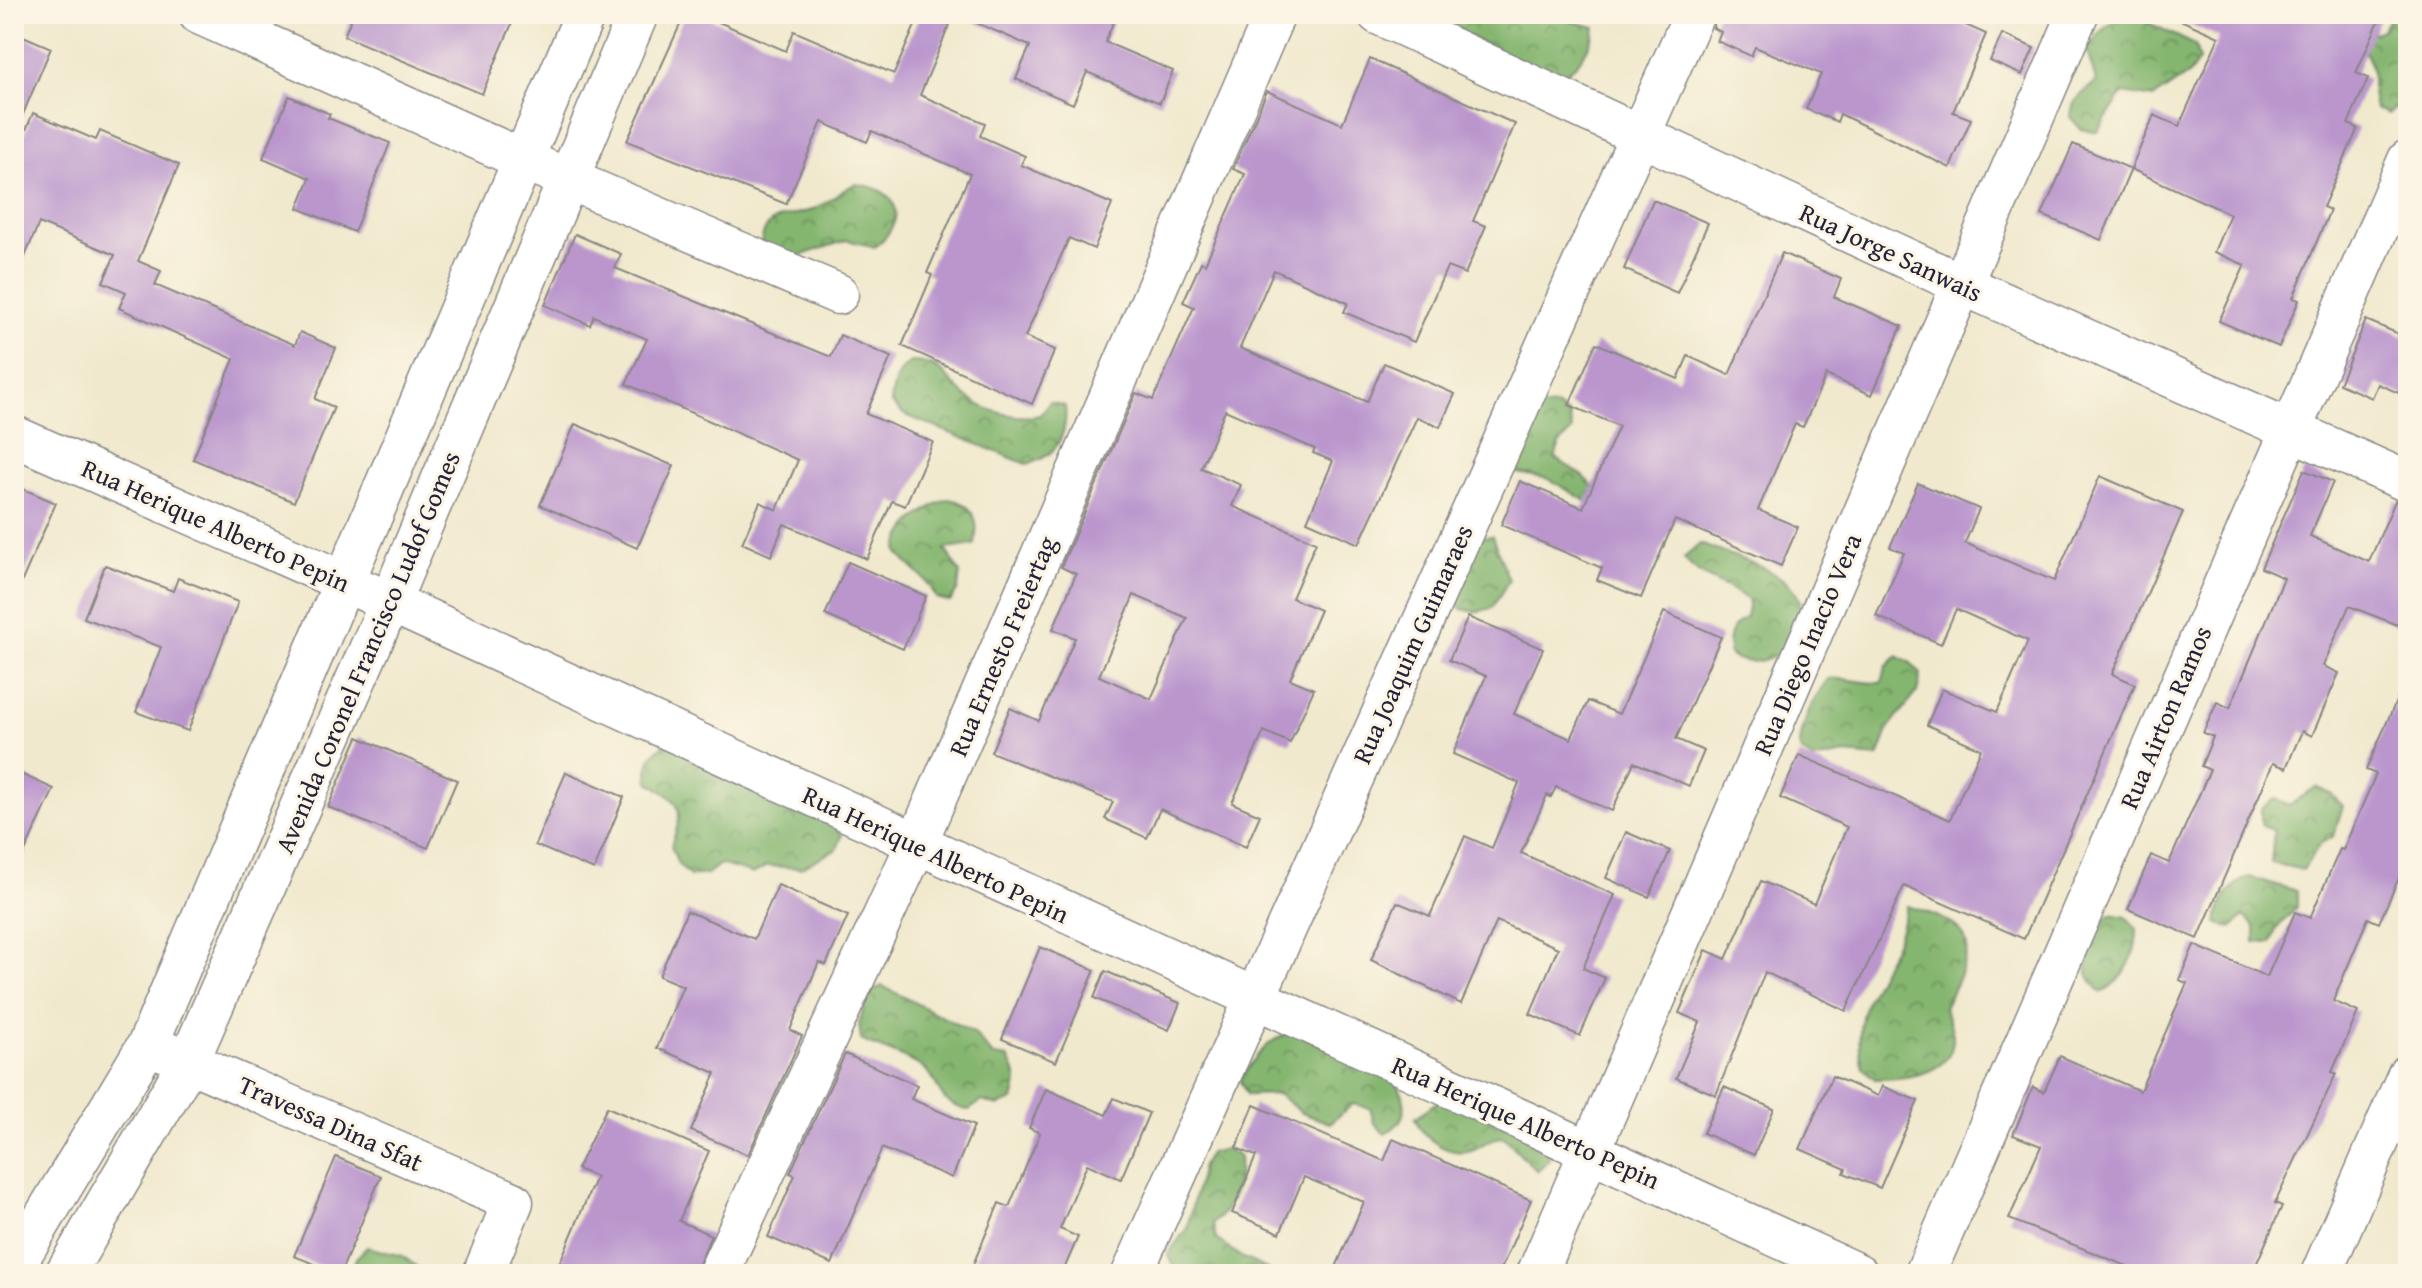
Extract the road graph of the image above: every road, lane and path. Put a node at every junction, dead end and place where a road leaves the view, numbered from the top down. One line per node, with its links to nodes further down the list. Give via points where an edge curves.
1 (199, 14): 10 (street)
2 (585, 14): 10 (street, Avenida Coronel Francisco Ludof Gomes)
3 (638, 14): 11 (street, Avenida Coronel Francisco Ludof Gomes)
4 (1275, 14): 19 (street, Rua Ernesto Freiertag)
5 (1378, 14): 8 (street, Rua Jorge Sanwais)
6 (1694, 14): 8 (street, Rua Joaquim Guimaraes)
7 (2078, 14): 12 (street, Rua Diego Inacio Vera)
8 (1641, 136): 12 (street, Rua Jorge Sanwais); 20 (street, Rua Joaquim Guimaraes)
9 (2408, 160): 14 (street, Rua Airton Ramos)
10 (526, 161): 11 (street); 17 (street, Avenida Coronel Francisco Ludof Gomes)
11 (571, 179): 13 (street); 18 (street, Avenida Coronel Francisco Ludof Gomes)
12 (1961, 284): 14 (street, Rua Jorge Sanwais); 24 (street, Rua Diego Inacio Vera)
13 (838, 294)
14 (2289, 430): 16 (street, Rua Jorge Sanwais); 32 (street, Rua Airton Ramos)
15 (14, 436): 17 (street, Rua Herique Alberto Pepin)
16 (2408, 482)
17 (345, 582): 18 (street, Rua Herique Alberto Pepin); 21 (street, Avenida Coronel Francisco Ludof Gomes)
18 (390, 602): 19 (street, Rua Herique Alberto Pepin); 22 (street, Avenida Coronel Francisco Ludof Gomes)
19 (916, 845): 20 (street, Rua Herique Alberto Pepin); 28 (street, Rua Ernesto Freiertag)
20 (1252, 999): 24 (street, Rua Herique Alberto Pepin); 29 (street, Rua Joaquim Guimaraes)
21 (148, 1044): 22 (street, Travessa Dina Sfat); 25 (street, Avenida Coronel Francisco Ludof Gomes)
22 (189, 1061): 26 (street, Avenida Coronel Francisco Ludof Gomes); 27 (street, Travessa Dina Sfat, via 513,1202)
23 (2408, 1074): 33 (street)
24 (1591, 1151): 30 (street, Rua Diego Inacio Vera); 31 (street, Rua Herique Alberto Pepin)
25 (14, 1267)
26 (65, 1274)
27 (483, 1274)
28 (718, 1274)
29 (1132, 1274)
30 (1537, 1274)
31 (1858, 1274)
32 (1925, 1274)
33 (2321, 1274)

